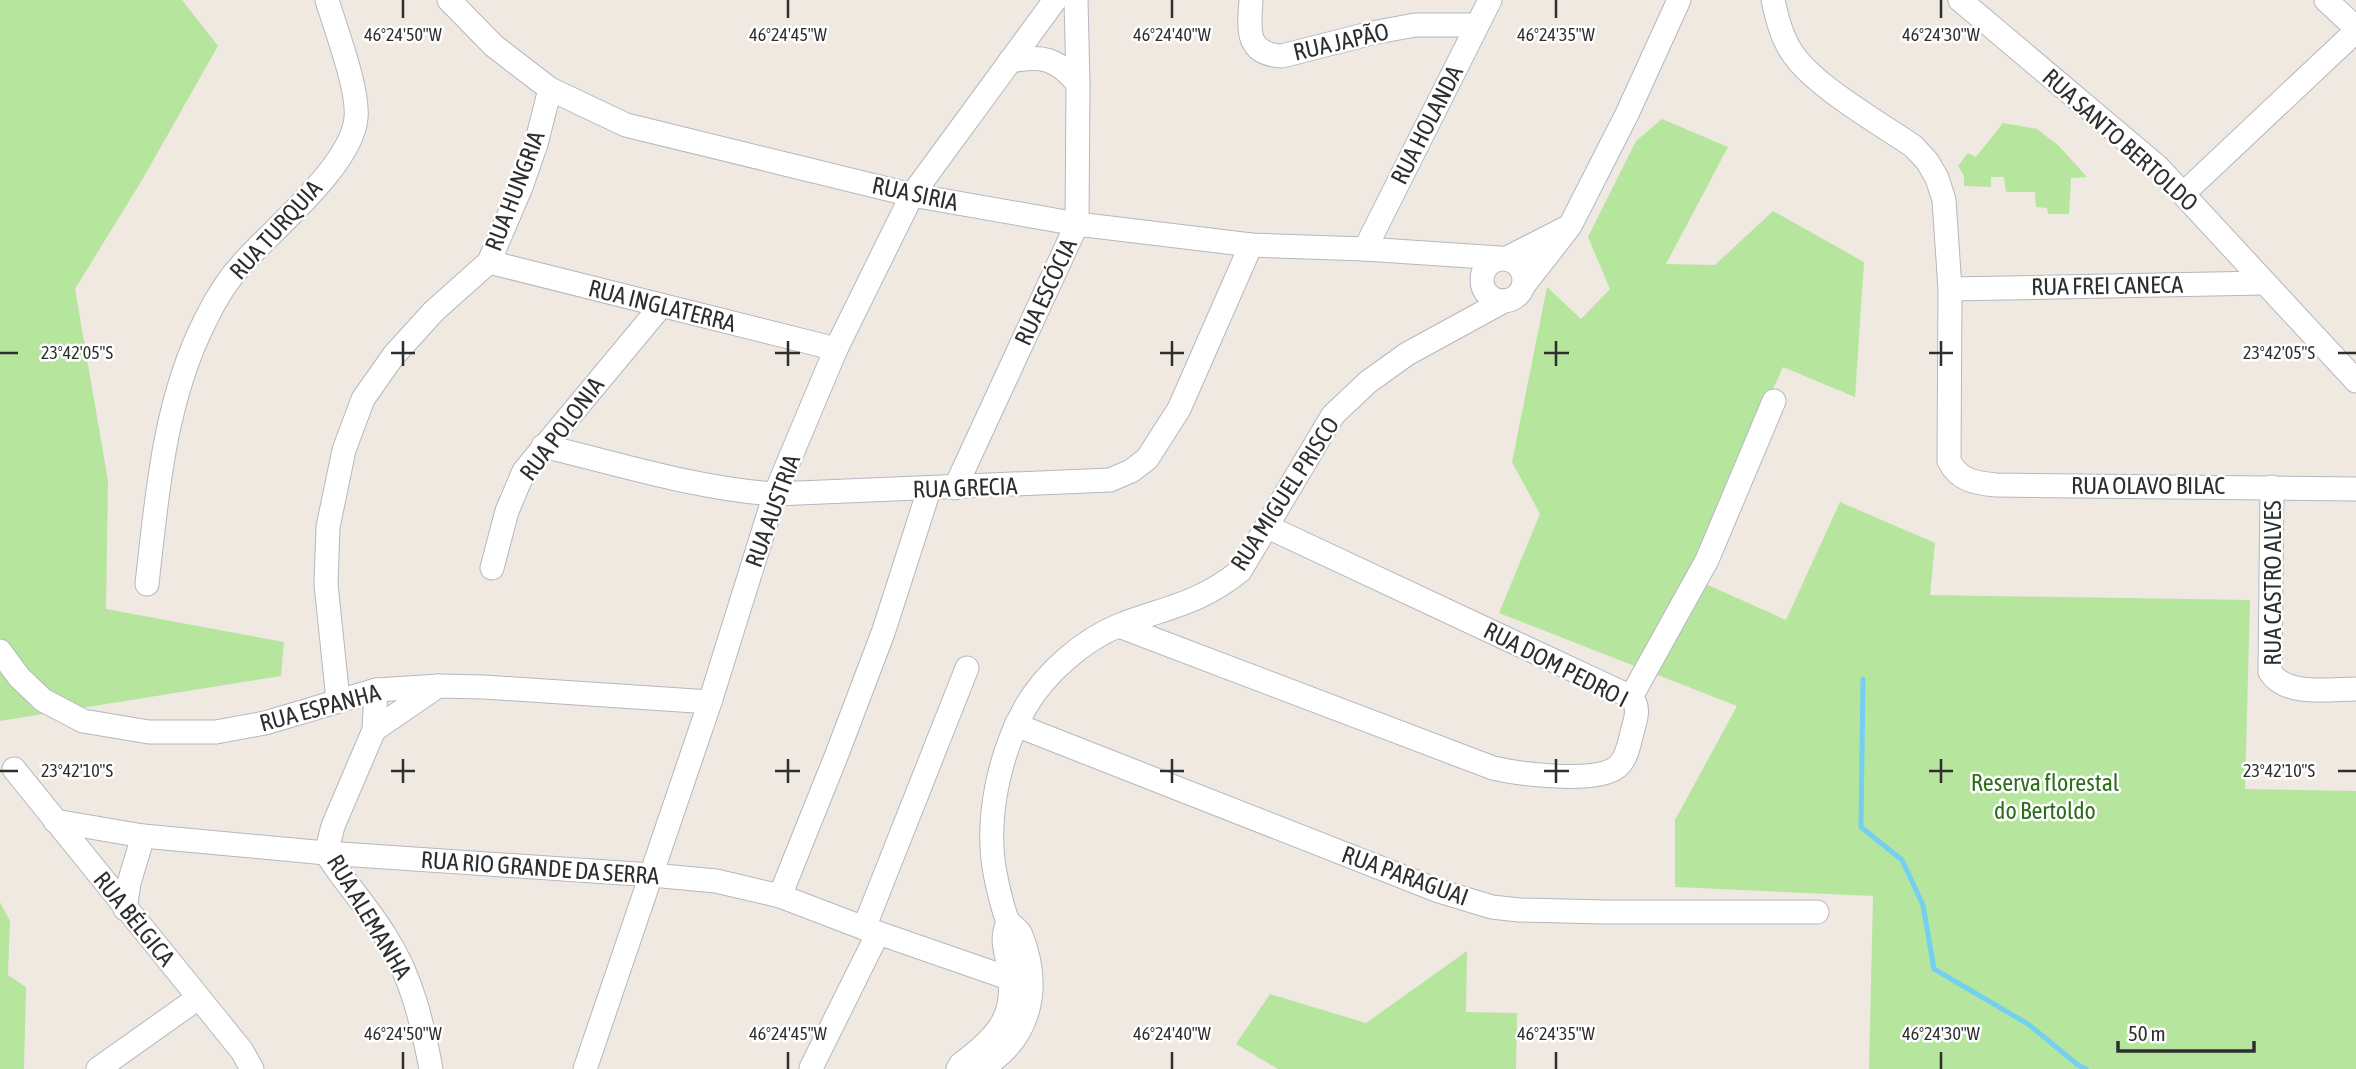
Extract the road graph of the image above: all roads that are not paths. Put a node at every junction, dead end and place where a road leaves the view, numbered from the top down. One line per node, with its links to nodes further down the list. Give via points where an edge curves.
1 (327, 0): 46 (street, RUA TURQUIA, via 354,92 356,119 351,137 315,188 240,265 206,318 186,362 161,459)
2 (1055, 0): 11 (street, RUA AUSTRIA)
3 (1076, 0): 14 (street, RUA ESCÓCIA)
4 (1251, 0): 12 (street, RUA JAPÃO, via 1251,38 1258,50 1271,55 1415,25)
5 (1490, 0): 12 (street, RUA HOLANDA)
6 (1679, 0): 21 (street, RUA MIGUEL PRISCO)
7 (1773, 0): 30 (street, via 1781,33 1812,76 1913,146 1927,161 1944,200)
8 (1961, 0): 18 (street, RUA SANTO BERTOLDO)
9 (2326, 0): 13 (street)
10 (453, 1): 17 (street, RUA SIRIA, via 495,46)
11 (1036, 24): 14 (street); 15 (street, RUA AUSTRIA)
12 (1477, 25): 23 (street, RUA HOLANDA)
13 (2356, 29): 18 (street)
14 (1075, 34): 16 (street, RUA ESCÓCIA)
15 (1010, 61): 16 (street, via 1046,59 1067,70); 19 (street, RUA AUSTRIA)
16 (1079, 84): 20 (street, RUA ESCÓCIA)
17 (550, 89): 19 (street, RUA SIRIA, via 626,125); 26 (street, RUA HUNGRIA, via 521,187)
18 (2184, 192): 28 (street, RUA SANTO BERTOLDO)
19 (912, 195): 20 (street, RUA SIRIA); 34 (street, RUA AUSTRIA)
20 (1077, 223): 22 (street, RUA SIRIA); 40 (street, RUA ESCÓCIA)
21 (1570, 226): 25 (street, RUA MIGUEL PRISCO); 29 (street, RUA MIGUEL PRISCO)
22 (1251, 246): 23 (street, RUA SIRIA); 40 (street, RUA GRECIA, via 1179,409 1147,459 1110,481)
23 (1365, 249): 24 (street, RUA SIRIA)
24 (1427, 253): 25 (street, RUA SIRIA); 27 (street, RUA SIRIA)
25 (1504, 258): 27 (street, RUA MIGUEL PRISCO, via 1487,265); 29 (street, via 1520,266)
26 (489, 262): 32 (street, RUA INGLATERRA); 56 (street, RUA HUNGRIA, via 394,355 363,399 344,450 328,527 326,584)
27 (1482, 282): 31 (street, via 1491,297); 33 (street, RUA MIGUEL PRISCO)
28 (2264, 283): 30 (street, RUA FREI CANECA); 35 (street, RUA SANTO BERTOLDO)
29 (1524, 285): 31 (street, RUA MIGUEL PRISCO, via 1517,297)
30 (1950, 289): 39 (street, RUA OLAVO BILAC, via 1950,461 1963,478 1996,485)
31 (1504, 301): 33 (street, RUA MIGUEL PRISCO)
32 (661, 306): 34 (street, RUA INGLATERRA); 38 (street, RUA POLONIA)
33 (1447, 331): 44 (street, RUA MIGUEL PRISCO, via 1368,382 1333,415)
34 (836, 349): 43 (street, RUA AUSTRIA)
35 (2347, 357): 36 (street, RUA SANTO BERTOLDO)
36 (2356, 381)
37 (1774, 401): 55 (street, via 1707,560)
38 (544, 446): 43 (street, RUA GRECIA, via 720,488); 45 (street, RUA POLONIA, via 524,471)
39 (2272, 487): 42 (street, RUA OLAVO BILAC); 54 (street, RUA CASTRO ALVES, via 2270,672 2295,688)
40 (955, 488): 41 (street, RUA GRECIA)
41 (929, 489): 43 (street, RUA GRECIA); 65 (street, via 883,633)
42 (2356, 489)
43 (775, 494): 57 (street, RUA AUSTRIA)
44 (1268, 527): 47 (street, RUA MIGUEL PRISCO, via 1240,571 1194,601); 55 (street, RUA DOM PEDRO I)
45 (492, 568)
46 (147, 584)
47 (1168, 609): 48 (street, RUA MIGUEL PRISCO); 50 (street)
48 (1119, 626): 50 (street, RUA DOM PEDRO I); 58 (street, RUA MIGUEL PRISCO, via 1084,647 1041,683)
49 (0, 651): 56 (street, RUA ESPANHA, via 43,700 83,721 149,732 216,732 265,723)
50 (1183, 652): 55 (street, RUA DOM PEDRO I, via 1517,773 1589,775 1617,767 1627,752 1637,714)
51 (967, 668): 69 (street)
52 (439, 686): 53 (street, RUA ESPANHA); 57 (street, RUA ESPANHA); 59 (street)
53 (376, 690): 56 (street, RUA ESPANHA); 59 (street, RUA ALEMANHA)
54 (2356, 690)
55 (1631, 697)
56 (338, 700)
57 (710, 702): 64 (street, RUA AUSTRIA)
58 (1016, 724): 67 (street, RUA PARAGUAI, via 1439,891 1492,907); 68 (street, RUA MIGUEL PRISCO, via 992,820 995,874)
59 (374, 730): 63 (street, RUA ALEMANHA, via 332,825)
60 (14, 769): 61 (street, RUA BÉLGICA)
61 (55, 821): 62 (street, RUA RIO GRANDE DA SERRA); 66 (street, RUA BÉLGICA)
62 (143, 836): 63 (street, RUA RIO GRANDE DA SERRA); 66 (street)
63 (326, 853): 64 (street, RUA RIO GRANDE DA SERRA); 75 (street, RUA ALEMANHA, via 402,965 422,1018)
64 (652, 875): 65 (street, RUA RIO GRANDE DA SERRA, via 716,881); 76 (street, RUA AUSTRIA)
65 (780, 896): 69 (street, RUA RIO GRANDE DA SERRA)
66 (125, 908): 71 (street, RUA BÉLGICA)
67 (1817, 912)
68 (1008, 922): 70 (street, RUA MIGUEL PRISCO, via 1002,936); 78 (street, RUA MIGUEL PRISCO, via 1020,932 1030,974 1030,1006 1006,1050)
69 (871, 930): 70 (street, RUA RIO GRANDE DA SERRA); 72 (street)
70 (1011, 979): 77 (street, RUA MIGUEL PRISCO, via 1012,994 1002,1026)
71 (198, 998): 73 (street); 74 (street, RUA BÉLGICA)
72 (811, 1068)
73 (98, 1069)
74 (252, 1069)
75 (431, 1069)
76 (585, 1069)
77 (958, 1069)
78 (981, 1069)

